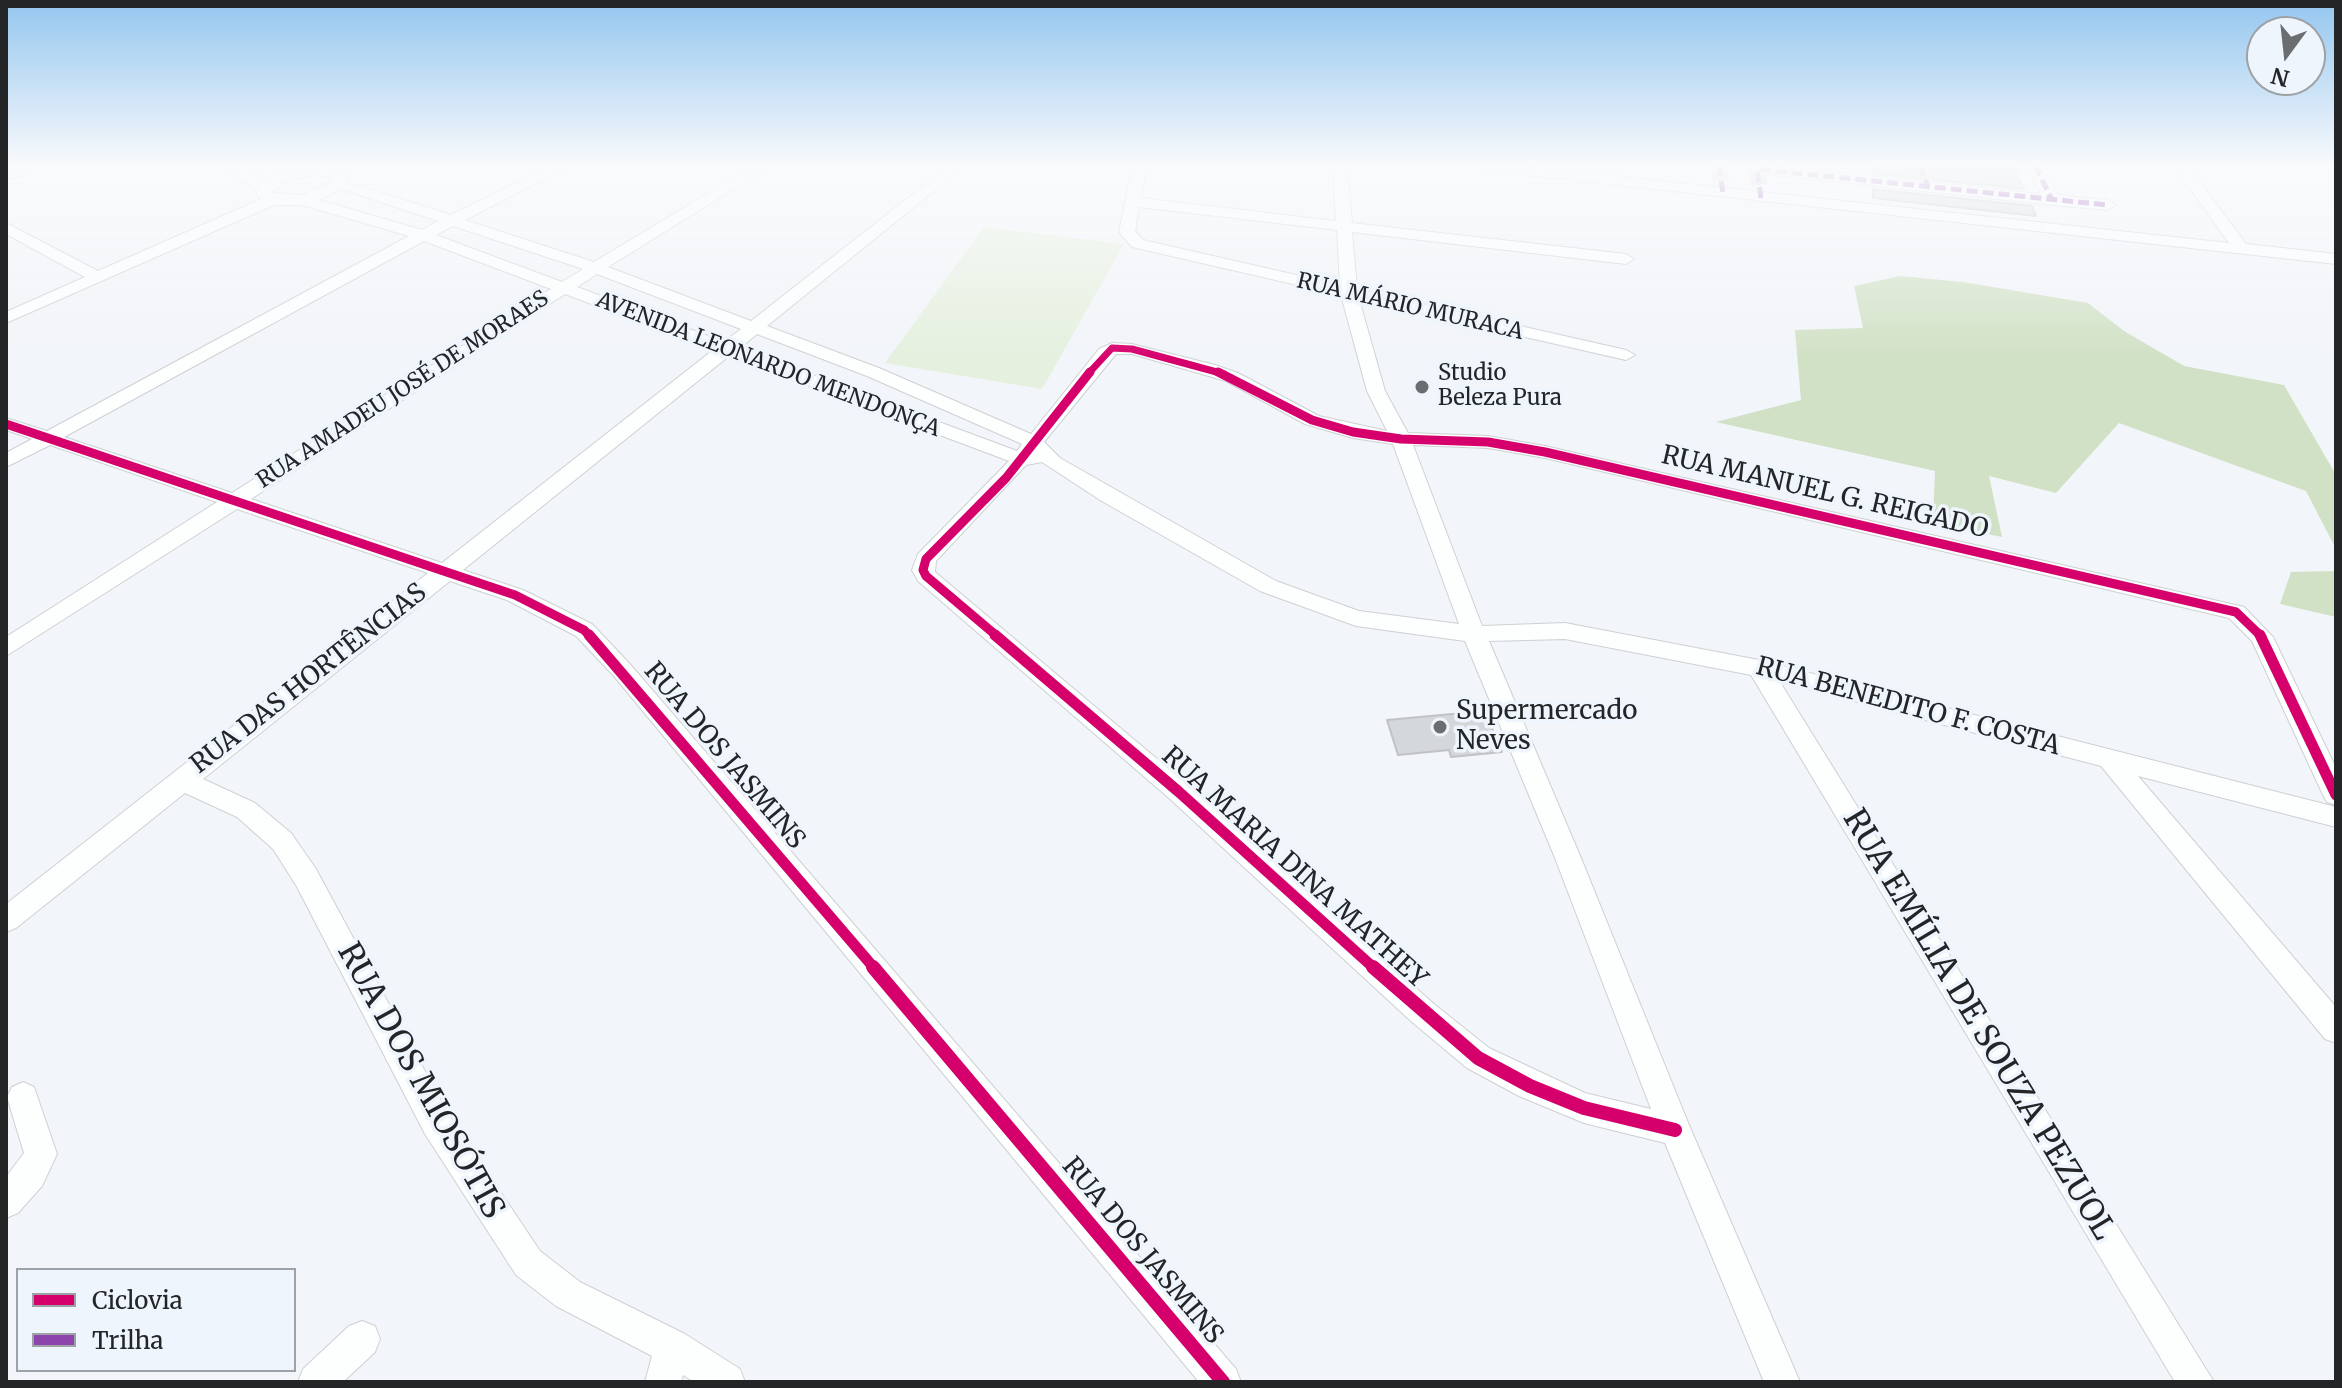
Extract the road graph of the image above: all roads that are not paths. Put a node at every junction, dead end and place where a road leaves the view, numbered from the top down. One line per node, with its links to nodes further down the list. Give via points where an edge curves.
1 (9, 230): 18 (street)
2 (193, 230): 18 (street)
3 (405, 230): 13 (street, AVENIDA LEONARDO MENDONÇA)
4 (433, 230): 13 (street)
5 (485, 230): 17 (street, AVENIDA LEONARDO MENDONÇA)
6 (658, 230): 17 (street, RUA AMADEU JOSÉ DE MORAES)
7 (877, 230): 22 (street, RUA DAS HORTÊNCIAS)
8 (1128, 230): 20 (street, RUA MÁRIO MURACA, via 1138,244)
9 (1342, 230): 20 (street)
10 (1374, 230): 15 (street)
11 (2068, 230): 14 (street)
12 (2227, 230): 14 (street)
13 (423, 235): 19 (street, AVENIDA LEONARDO MENDONÇA); 26 (street)
14 (2242, 250): 16 (street)
15 (1626, 259)
16 (2336, 259)
17 (595, 268): 19 (street, RUA AMADEU JOSÉ DE MORAES); 22 (street, AVENIDA LEONARDO MENDONÇA)
18 (95, 276): 21 (street)
19 (565, 287): 23 (street, AVENIDA LEONARDO MENDONÇA); 32 (street, RUA AMADEU JOSÉ DE MORAES)
20 (1349, 294): 24 (street, RUA MÁRIO MURACA); 27 (street, via 1371,377)
21 (6, 318)
22 (754, 327): 23 (street, RUA DAS HORTÊNCIAS); 28 (street, AVENIDA LEONARDO MENDONÇA)
23 (727, 350): 29 (street, AVENIDA LEONARDO MENDONÇA); 33 (street, RUA DAS HORTÊNCIAS)
24 (1626, 355)
25 (6, 424): 26 (street, RUA DOS JASMINS)
26 (46, 439): 30 (street); 32 (street, RUA DOS JASMINS)
27 (1401, 439): 28 (street, RUA MANUEL G. REIGADO, via 1312,420 1209,369 1112,348); 34 (street); 39 (street, RUA MANUEL G. REIGADO, via 1488,442 1545,452 2236,612 2262,637)
28 (1033, 442): 29 (street); 31 (street, AVENIDA LEONARDO MENDONÇA)
29 (1021, 459): 31 (street, AVENIDA LEONARDO MENDONÇA); 44 (street, RUA MARIA DINA MATHEY, via 926,559 923,570 947,596 1179,792 1478,1058 1584,1108)
30 (6, 461)
31 (1053, 462): 34 (street, AVENIDA LEONARDO MENDONÇA, via 1268,586 1356,618)
32 (229, 501): 33 (street, RUA DOS JASMINS); 35 (street, RUA AMADEU JOSÉ DE MORAES)
33 (445, 571): 38 (street, RUA DAS HORTÊNCIAS); 51 (street, RUA DOS JASMINS, via 560,615 584,630)
34 (1474, 634): 36 (street, RUA BENEDITO F. COSTA, via 1600,634); 44 (street)
35 (6, 648)
36 (1759, 668): 37 (street, RUA BENEDITO F. COSTA); 53 (street, RUA EMÍLIA DE SOUZA PEZUOL)
37 (2111, 761): 40 (street, RUA BENEDITO F. COSTA); 42 (street)
38 (181, 780): 41 (street, RUA DAS HORTÊNCIAS); 47 (street, RUA DOS MIOSÓTIS, via 246,810 282,841 436,1123 528,1263 568,1294)
39 (2336, 795)
40 (2336, 817)
41 (6, 920)
42 (2336, 1029)
43 (23, 1097): 45 (street, via 41,1154)
44 (1675, 1130): 52 (street)
45 (6, 1201)
46 (362, 1339): 48 (street)
47 (672, 1347): 49 (street); 50 (street, RUA DOS MIOSÓTIS)
48 (316, 1382)
49 (663, 1382)
50 (727, 1382)
51 (1223, 1382)
52 (1782, 1382)
53 (2196, 1382)

